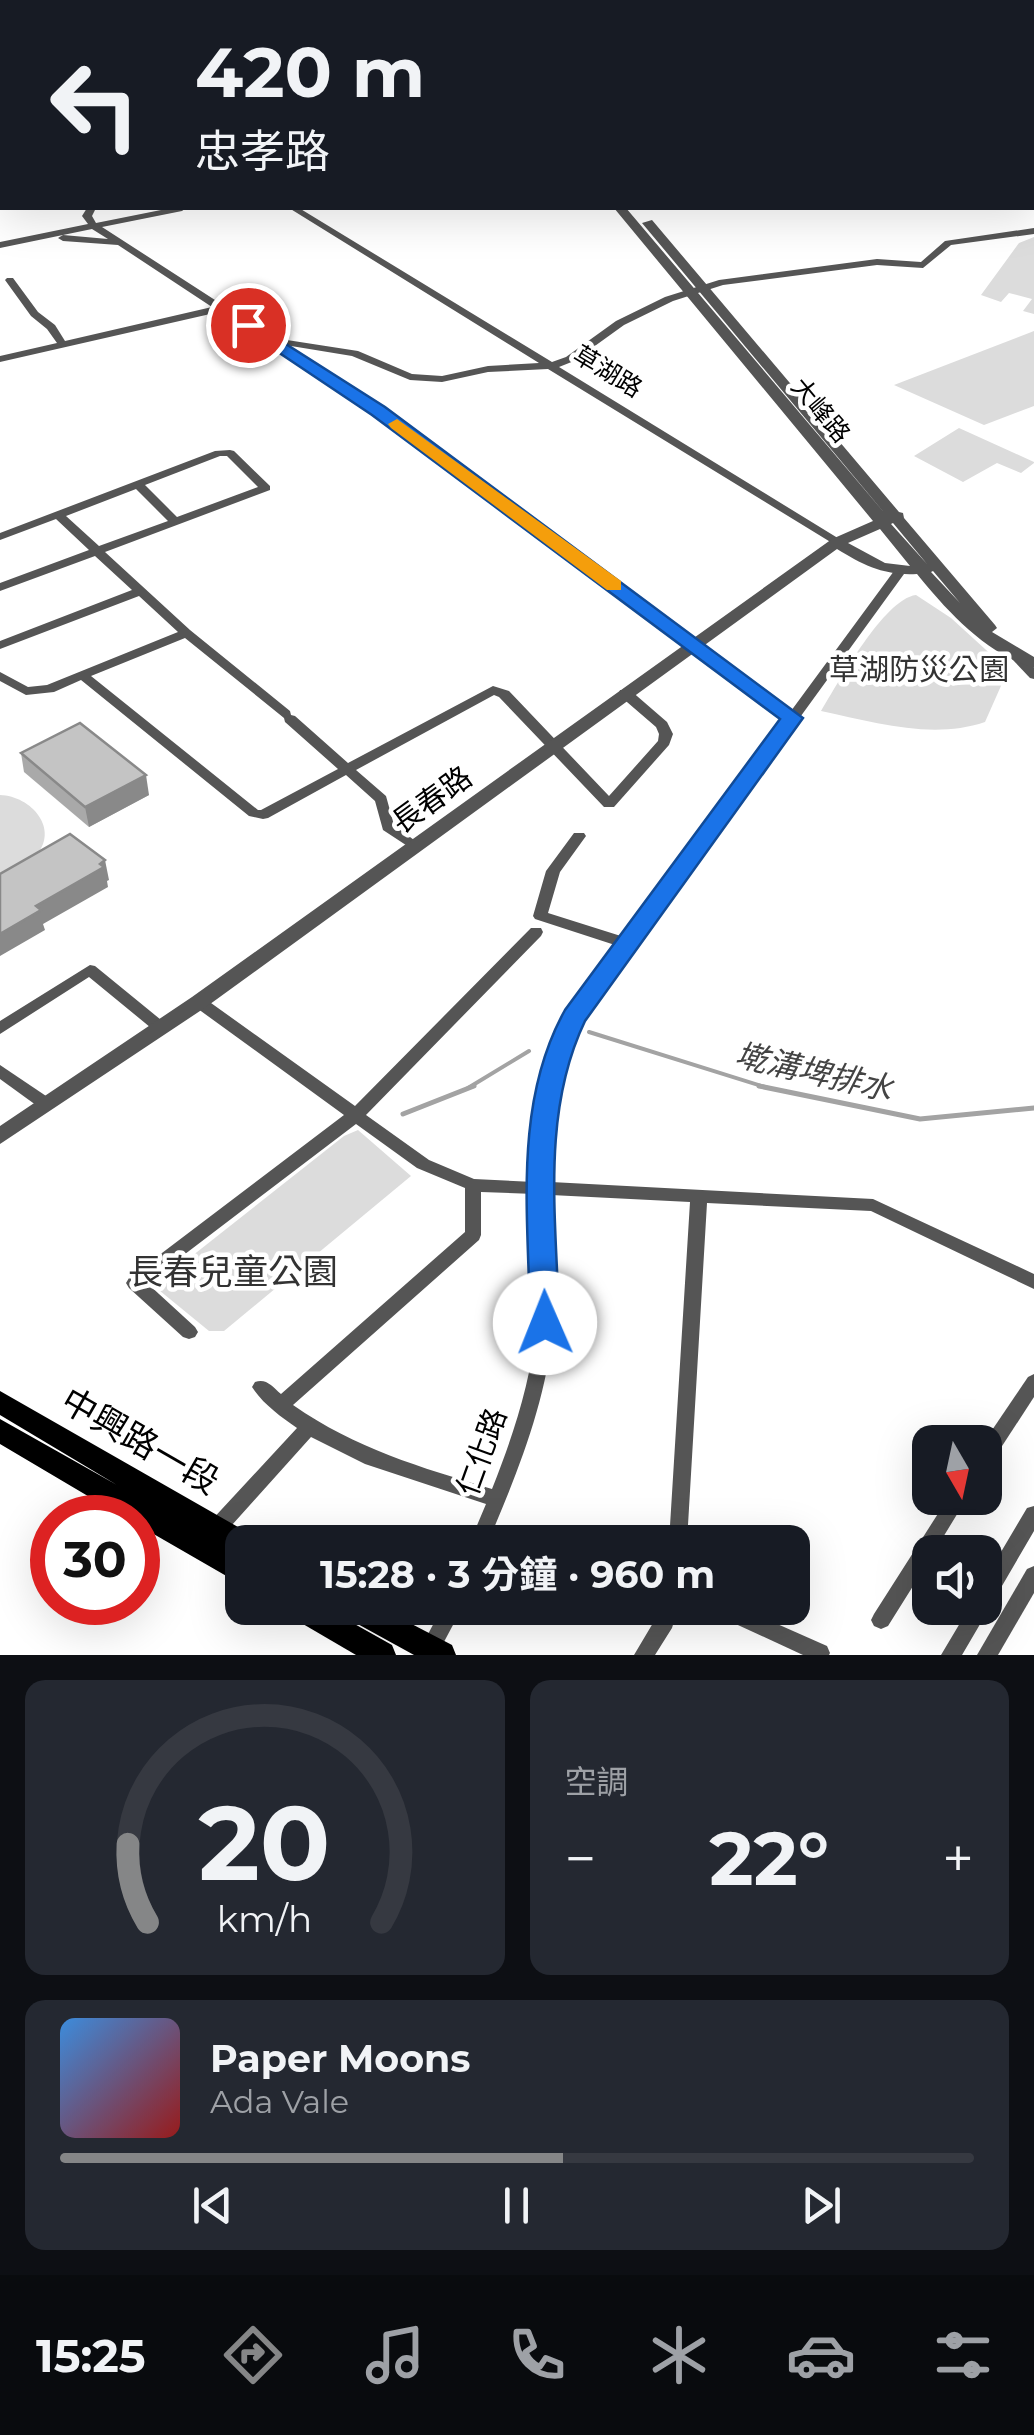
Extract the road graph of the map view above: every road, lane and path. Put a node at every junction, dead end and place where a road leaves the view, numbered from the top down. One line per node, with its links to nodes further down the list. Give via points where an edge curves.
1 (90, 210): 6 (street)
2 (172, 210): 6 (street)
3 (296, 210): 17 (street, 草湖路)
4 (622, 210): 12 (street, 大峰路)
5 (637, 210): 12 (street, 大峰路)
6 (94, 226): 8 (street); 9 (street)
7 (1034, 231): 12 (street, via 948,243 924,266 877,262 761,274)
8 (32, 238): 9 (street); 10 (street)
9 (124, 244): 13 (street)
10 (0, 245)
11 (10, 280): 15 (street)
12 (696, 289): 17 (street, via 620,323); 20 (street, 大峰路); 22 (street, 大峰路)
13 (222, 308): 14 (street); 15 (street)
14 (274, 341): 17 (street, via 354,352 423,380); 34 (street)
15 (63, 345): 16 (street)
16 (0, 359)
17 (551, 366): 24 (street, 草湖路)
18 (138, 484): 19 (street); 21 (street); 21 (street, via 230,453 266,488)
19 (58, 516): 23 (street); 25 (street)
20 (898, 516): 22 (street, 長春路); 26 (street, 大峰路)
21 (175, 521): 25 (street)
22 (881, 521): 24 (street, 長春路); 27 (street, 大峰路)
23 (0, 537)
24 (837, 542): 28 (street, 草湖路); 34 (street, 長春路)
25 (98, 550): 29 (street); 30 (street)
26 (938, 566): 27 (street); 32 (street, 大峰路)
27 (920, 570): 28 (street); 32 (street, 大峰路, via 974,627)
28 (898, 574): 40 (street, 仁化路)
29 (0, 587)
30 (140, 591): 31 (street); 33 (street)
31 (186, 633): 36 (street); 42 (street)
32 (991, 635): 35 (street, 大峰路)
33 (0, 645)
34 (694, 645): 39 (street, 長春路); 40 (street)
35 (1026, 661): 37 (street)
36 (82, 675): 38 (street, via 32,692); 42 (street, via 254,813 263,815)
37 (1034, 675)
38 (0, 676)
39 (625, 694): 41 (street, 長春路); 41 (street, via 666,734 609,804)
40 (792, 718): 46 (street, 仁化路)
41 (553, 747): 42 (street, via 493,690); 44 (street, 長春路)
42 (346, 770): 44 (street, via 381,800 388,827)
43 (578, 836): 45 (street, via 553,871)
44 (415, 846): 47 (street, 長春路)
45 (538, 925): 46 (street); 52 (street)
46 (629, 944): 55 (street, 仁化路, via 574,1017 554,1058 544,1102)
47 (199, 1002): 49 (street, 長春路); 52 (street)
48 (0, 1028): 49 (street, via 90,970)
49 (161, 1028): 51 (street, 長春路)
50 (0, 1070): 51 (street)
51 (46, 1104): 53 (street, 長春路)
52 (356, 1115): 54 (street, via 423,1164); 58 (street, via 136,1284)
53 (0, 1136)
54 (473, 1185): 55 (street); 62 (street, via 473,1235)
55 (543, 1189): 56 (street); 66 (street, 仁化路, via 545,1323 517,1452)
56 (699, 1196): 57 (street, via 873,1206); 70 (street)
57 (1034, 1282)
58 (189, 1332)
59 (1034, 1382): 65 (street)
60 (261, 1387): 62 (street)
61 (0, 1402): 71 (main road, 中興路一段)
62 (279, 1406): 63 (street)
63 (308, 1428): 66 (street, via 345,1450); 71 (street)
64 (0, 1430): 73 (main road, 中興路一段)
65 (1002, 1431)
66 (498, 1499): 69 (street, 仁化路)
67 (1034, 1514): 74 (street)
68 (947, 1515): 76 (street)
69 (487, 1525)
70 (679, 1525)
71 (216, 1529): 72 (main road, 中興路一段)
72 (225, 1534)
73 (225, 1562)
74 (1002, 1568)
75 (1034, 1574): 88 (street)
76 (882, 1620)
77 (330, 1625): 85 (main road)
78 (386, 1625): 83 (main road)
79 (446, 1625): 83 (street)
80 (663, 1625): 86 (street)
81 (758, 1625): 84 (street)
82 (969, 1625): 87 (street)
83 (436, 1652)
84 (820, 1653)
85 (382, 1655)
86 (644, 1655)
87 (951, 1655)
88 (987, 1655)

